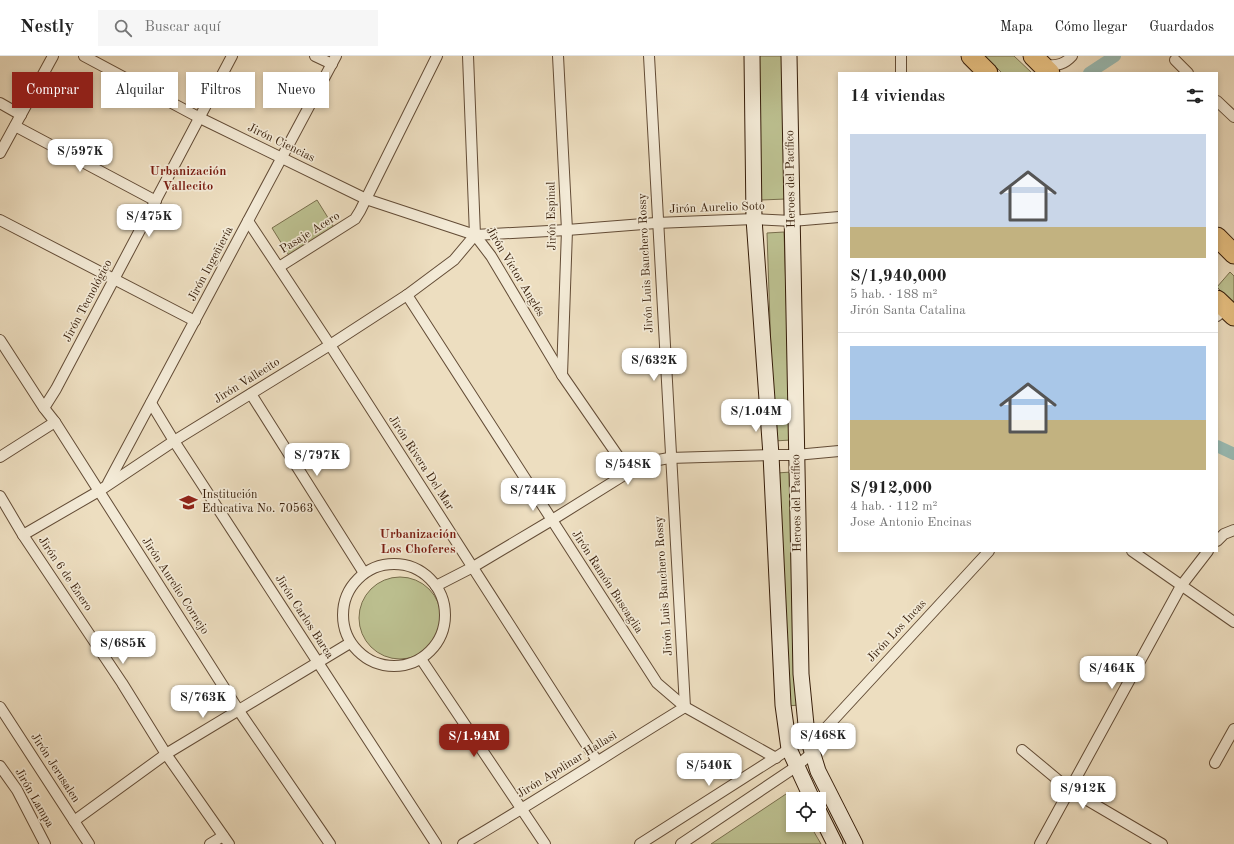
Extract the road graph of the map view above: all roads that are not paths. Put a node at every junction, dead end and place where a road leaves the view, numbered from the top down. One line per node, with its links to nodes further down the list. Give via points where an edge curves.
1 (53, 56): 22 (street)
2 (84, 56): 24 (street, Jirón Ciencias)
3 (232, 56): 24 (street, Jirón Tecnológico)
4 (315, 56): 14 (street)
5 (437, 56): 28 (street, Pasaje Acero)
6 (468, 56): 37 (street, Jirón Víctor Anglés)
7 (558, 56): 36 (street, Jirón Espinal)
8 (650, 56): 35 (street, Jirón Luis Banchero Rossy)
9 (752, 56): 31 (street, Heroes del Pacífico)
10 (789, 56): 34 (street, Heroes del Pacífico)
11 (901, 56): 17 (street)
12 (971, 56): 18 (highway)
13 (1072, 56): 16 (street, via 1067,62 1058,65)
14 (334, 60): 27 (street, Jirón Ingeñiería)
15 (1175, 60): 19 (street)
16 (1042, 65)
17 (901, 72)
18 (987, 72)
19 (1187, 72)
20 (1218, 102): 23 (street)
21 (0, 103): 22 (street)
22 (21, 115): 25 (street)
23 (1234, 117)
24 (200, 118): 27 (street, Jirón Ciencias); 29 (street, Jirón Tecnológico)
25 (15, 126): 26 (street); 29 (street)
26 (0, 153)
27 (283, 158): 28 (street, Jirón Ciencias); 33 (street, Jirón Ingeñiería)
28 (366, 199): 37 (street, Jirón Ciencias); 40 (street, Pasaje Acero, via 349,224)
29 (156, 201): 41 (street, Jirón Tecnológico)
30 (838, 217): 34 (street, Jirón Aurelio Soto)
31 (754, 219): 34 (street, Jirón Aurelio Soto); 35 (street, Jirón Aurelio Soto); 54 (street, Heroes del Pacífico)
32 (0, 220): 41 (street)
33 (248, 221): 40 (street, Jirón Rivera Del Mar); 43 (street, Jirón Ingeñiería)
34 (792, 221): 55 (street, Heroes del Pacífico)
35 (656, 223): 36 (street, Jirón Aurelio Soto); 57 (street, Jirón Luis Banchero Rossy)
36 (567, 230): 37 (street, Jirón Aurelio Soto); 47 (street, Jirón Espinal)
37 (475, 234): 42 (street, Jirón Vallecito, via 454,260); 47 (street, Jirón Víctor Anglés, via 491,256)
38 (1218, 238): 39 (highway)
39 (1234, 254)
40 (279, 267): 45 (street, Jirón Rivera Del Mar)
41 (115, 279): 43 (street); 50 (street, Jirón Tecnológico)
42 (407, 295): 45 (street, Jirón Vallecito); 62 (street, Jirón Ramón Buscaglia)
43 (195, 321): 49 (street, Jirón Ingeñiería)
44 (0, 340): 46 (street, Jirón Aurelio Cornejo)
45 (330, 345): 48 (street, Jirón Vallecito); 69 (street, Jirón Rivera Del Mar)
46 (4, 356): 50 (street, Jirón Aurelio Cornejo)
47 (562, 375): 58 (street, Jirón Víctor Anglés)
48 (251, 394): 52 (street, Jirón Vallecito); 70 (street)
49 (152, 404): 52 (street, Jirón Carlos Barea); 59 (street, Jirón Ingeñiería)
50 (44, 408): 51 (street, Jirón Aurelio Cornejo)
51 (55, 422): 56 (street); 60 (street, Jirón Aurelio Cornejo)
52 (174, 441): 59 (street, Jirón Vallecito); 76 (street, Jirón Carlos Barea)
53 (838, 451): 55 (street)
54 (772, 455): 55 (street); 57 (street); 83 (street, Heroes del Pacífico, via 782,706)
55 (796, 455): 82 (street, Heroes del Pacífico, via 802,674)
56 (0, 457)
57 (669, 458): 58 (street, via 653,461); 78 (street, Jirón Luis Banchero Rossy)
58 (629, 472): 62 (street)
59 (108, 484): 60 (street, Jirón Vallecito)
60 (99, 491): 64 (street, Jirón Vallecito); 79 (street, Jirón Aurelio Cornejo)
61 (0, 496): 64 (street, Jirón 6 de Enero)
62 (552, 520): 69 (street); 78 (street, Jirón Ramón Buscaglia, via 657,683)
63 (1234, 530): 65 (street)
64 (23, 535): 86 (street, Jirón 6 de Enero)
65 (1218, 540)
66 (988, 552): 80 (street, Jirón Los Incas)
67 (1133, 552): 72 (street)
68 (1207, 552): 72 (street)
69 (473, 567): 71 (street); 88 (street, Jirón Rivera Del Mar)
70 (364, 573): 71 (street, via 383,565 403,564 422,572); 74 (street, via 350,587 343,605 343,625)
71 (436, 586): 75 (street, via 443,601 445,617 442,634 434,648)
72 (1181, 586): 73 (street); 92 (street)
73 (1234, 622)
74 (350, 643): 75 (street, via 364,658 382,666 402,667); 76 (street)
75 (421, 659): 94 (street)
76 (318, 663): 79 (street); 102 (street, Jirón Carlos Barea)
77 (0, 707): 95 (street, Jirón Jerusalen)
78 (685, 708): 87 (street, Jirón Ramón Buscaglia); 88 (street, Jirón Apolinar Hallasi)
79 (239, 711): 86 (street); 101 (street, Jirón Aurelio Cornejo)
80 (825, 729): 82 (street); 85 (street)
81 (1234, 729): 89 (street)
82 (807, 735): 83 (street); 85 (street, Heroes del Pacífico)
83 (789, 749): 87 (street); 91 (street, Heroes del Pacífico)
84 (1022, 750): 92 (street)
85 (813, 752): 91 (street); 108 (street, Heroes del Pacífico, via 818,771)
86 (166, 754): 95 (street); 97 (street, Jirón 6 de Enero)
87 (776, 758): 105 (street)
88 (597, 760): 94 (street, Jirón Apolinar Hallasi)
89 (1215, 763)
90 (0, 766): 98 (street, Jirón Lampa, via 17,790)
91 (797, 766): 93 (street, Heroes del Pacífico); 106 (street)
92 (1070, 790): 109 (street); 110 (street)
93 (809, 792)
94 (522, 810): 103 (street, Jirón Apolinar Hallasi); 104 (street)
95 (74, 821): 99 (street, Jirón Jerusalen)
96 (826, 826): 107 (street)
97 (226, 840): 100 (street)
98 (45, 844)
99 (89, 844)
100 (210, 844)
101 (330, 844)
102 (436, 844)
103 (463, 844)
104 (545, 844)
105 (640, 844)
106 (681, 844)
107 (835, 844)
108 (855, 844)
109 (1040, 844)
110 (1162, 844)

